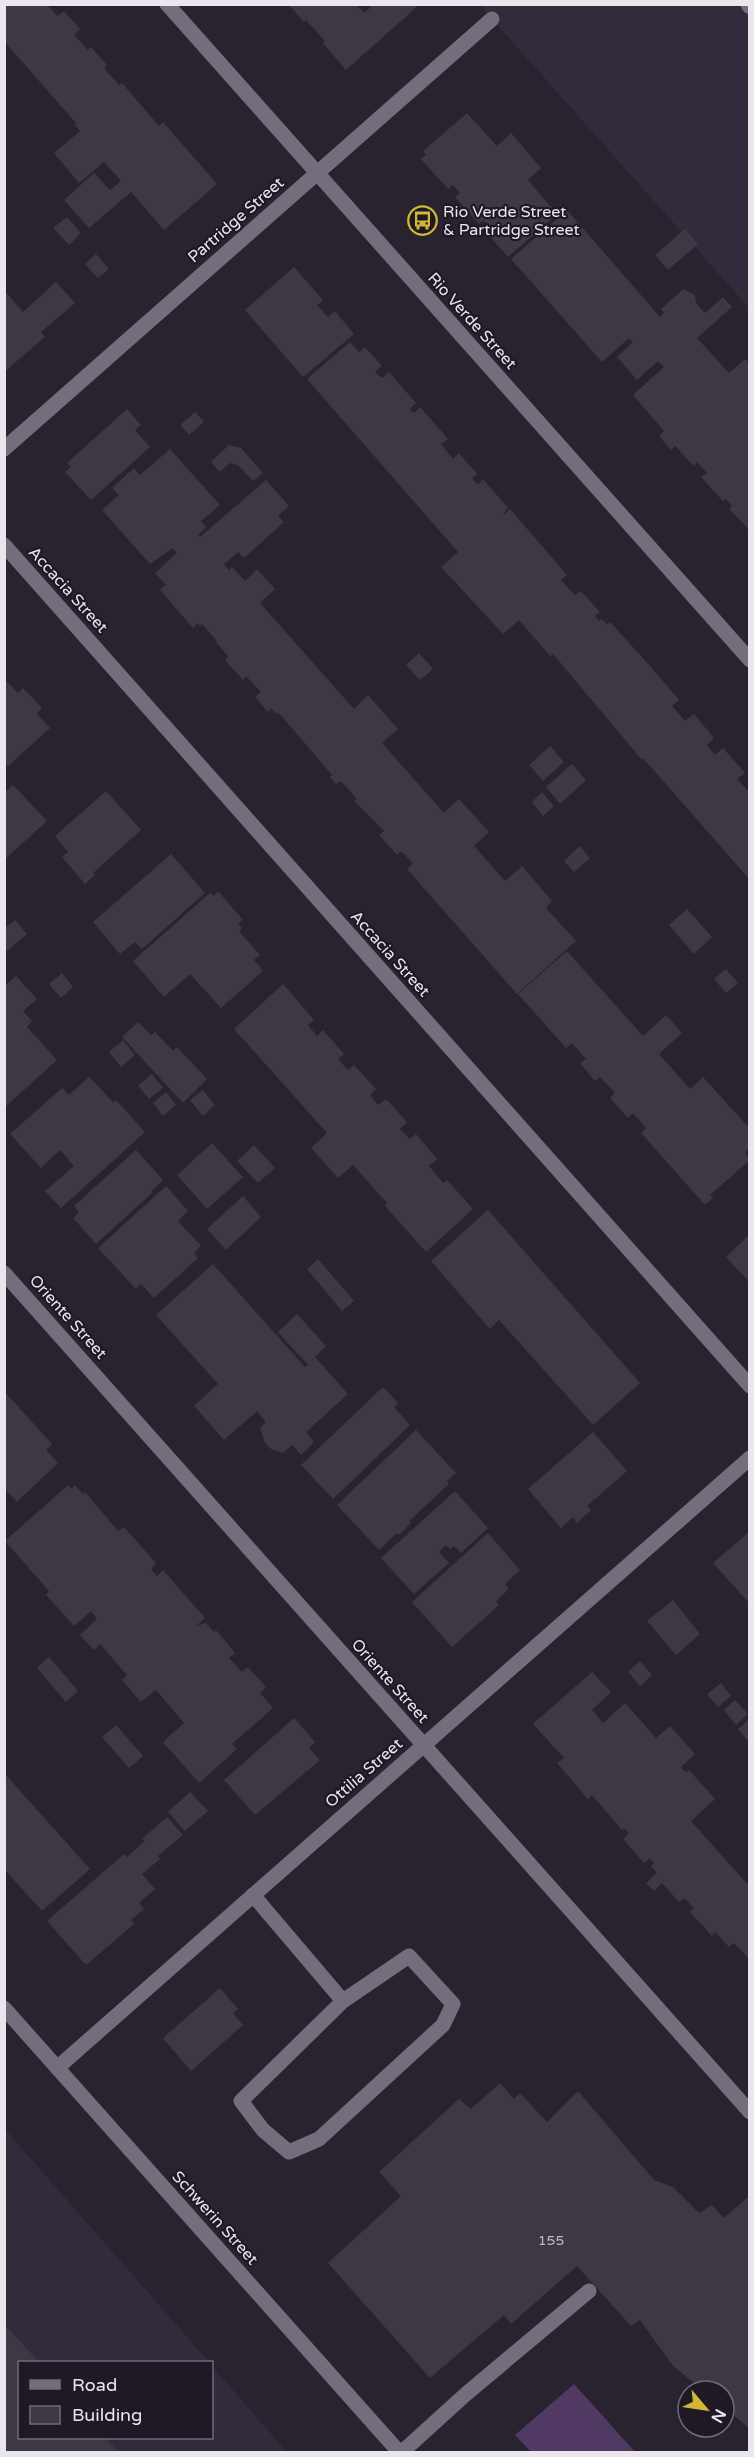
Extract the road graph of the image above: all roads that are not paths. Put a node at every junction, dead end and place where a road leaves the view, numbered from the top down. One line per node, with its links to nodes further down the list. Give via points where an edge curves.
1 (167, 4): 3 (street, Rio Verde Street)
2 (492, 19): 3 (street, Partridge Street)
3 (317, 173): 4 (street, Partridge Street); 6 (street, Rio Verde Street)
4 (4, 449)
5 (4, 545): 8 (street, Accacia Street)
6 (750, 660)
7 (4, 1273): 10 (street, Oriente Street)
8 (750, 1386)
9 (750, 1458): 10 (street, Ottilia Street)
10 (423, 1745): 11 (street, Ottilia Street); 15 (street, Oriente Street)
11 (253, 1894): 12 (street); 14 (street, Ottilia Street)
12 (343, 2001): 12 (street, via 241,2101 263,2130 289,2152 319,2139 443,2025 453,2004 409,1956)
13 (4, 2008): 14 (street, Schwerin Street)
14 (57, 2068): 17 (street, Schwerin Street)
15 (750, 2112)
16 (589, 2291): 17 (street)
17 (400, 2452)

